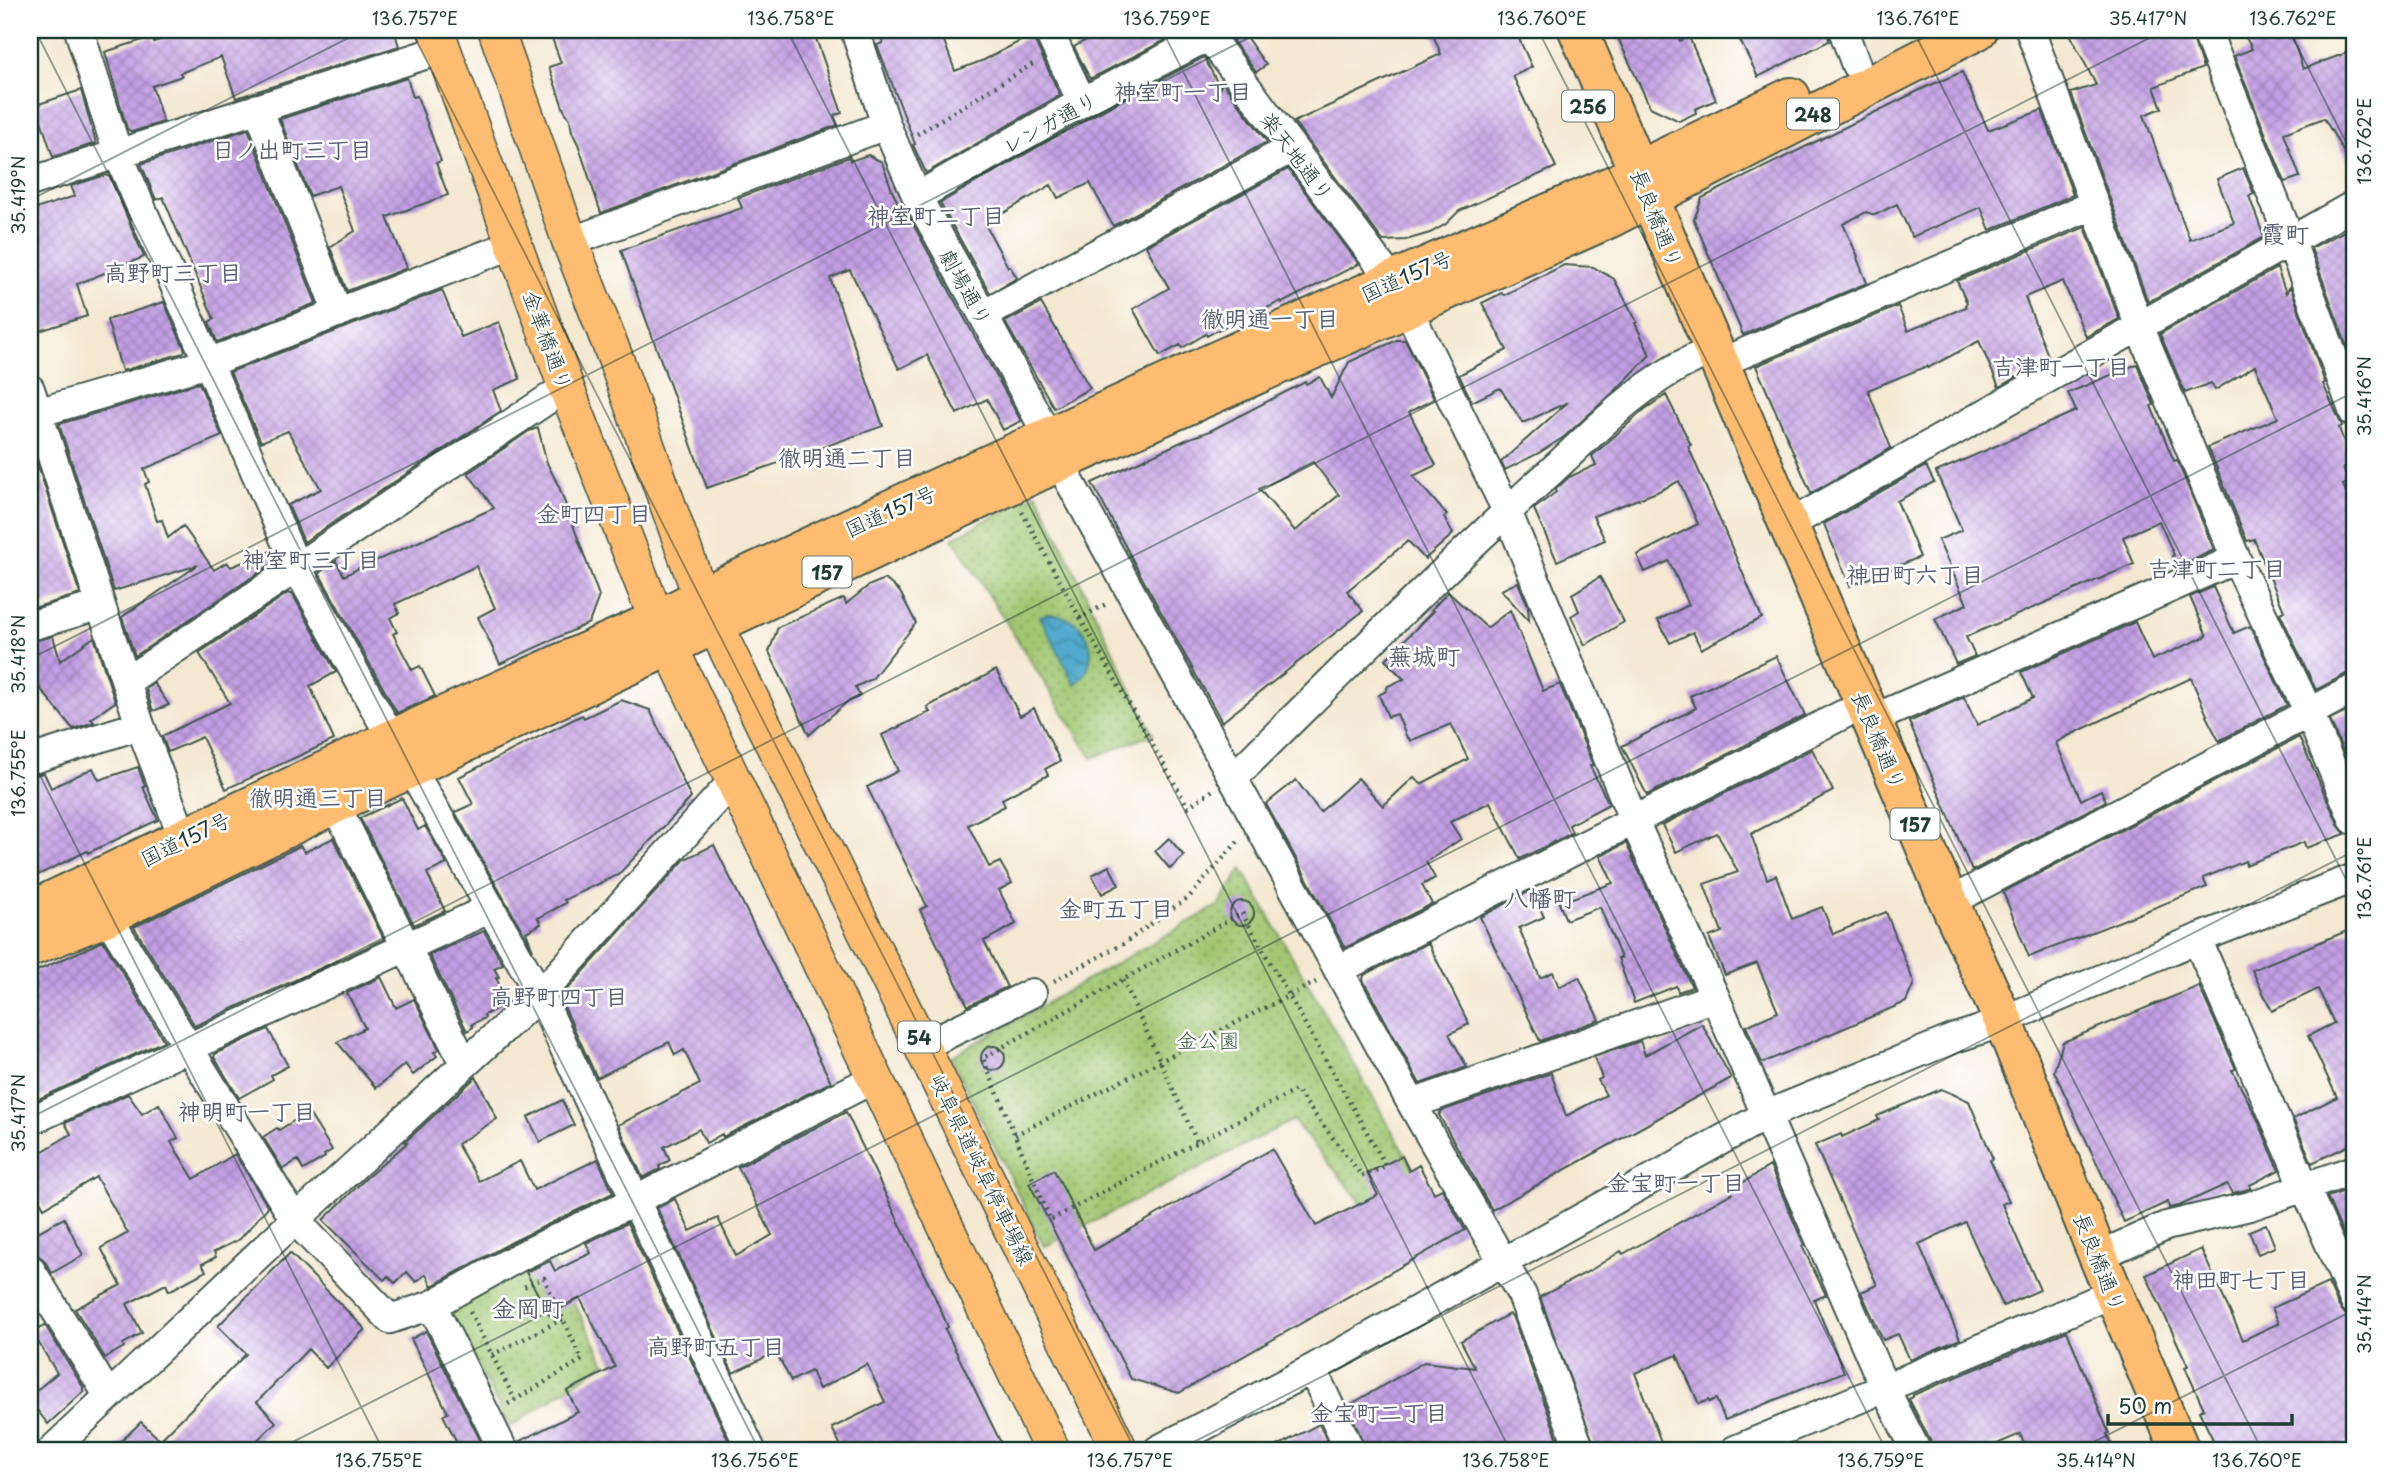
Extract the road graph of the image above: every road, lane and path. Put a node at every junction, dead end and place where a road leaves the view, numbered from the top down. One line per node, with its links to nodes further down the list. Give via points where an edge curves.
1 (79, 30): 19 (street)
2 (497, 30): 25 (main road)
3 (855, 30): 17 (street, 劇場通り)
4 (1556, 30): 21 (highway, 長良橋通り / 256)
5 (1578, 30): 21 (highway, 長良橋通り / 256)
6 (1843, 30): 14 (street)
7 (1924, 30): 14 (highway, 248)
8 (1978, 30): 21 (highway, 248)
9 (2030, 30): 23 (street)
10 (2206, 30): 26 (street)
11 (1211, 32): 15 (street, レンガ通り); 18 (street, 楽天地通り)
12 (440, 39): 16 (street); 27 (main road, 金華橋通り)
13 (1052, 40): 15 (street); 17 (path)
14 (1856, 65): 21 (highway, 248)
15 (1082, 102): 22 (street, レンガ通り)
16 (258, 108): 19 (street); 29 (street)
17 (891, 136): 22 (street, 劇場通り); 25 (street)
18 (1292, 148): 28 (street, 楽天地通り); 30 (street)
19 (118, 154): 20 (street); 33 (street)
20 (30, 182)
21 (1634, 190): 28 (highway, 国道157号 / 157, via 1608,219); 32 (highway, 長良橋通り / 157)
22 (917, 197): 30 (street, 劇場通り)
23 (2093, 205): 31 (street); 32 (street)
24 (2354, 205): 26 (street)
25 (570, 242): 45 (main road)
26 (2291, 242): 31 (street); 36 (street)
27 (514, 244): 29 (street); 34 (main road, 金華橋通り)
28 (1399, 294): 37 (highway, 国道157号 / 157); 39 (street, 楽天地通り)
29 (338, 313): 33 (street)
30 (983, 315): 37 (street, 劇場通り)
31 (2140, 328): 40 (street); 41 (street)
32 (1707, 361): 39 (street, via 1671,369 1618,410); 40 (highway, 長良橋通り / 157); 52 (highway, 長良橋通り / 157)
33 (208, 363): 35 (street); 42 (street)
34 (566, 387): 42 (street); 48 (main road, 金華橋通り)
35 (32, 406): 44 (street)
36 (2354, 413)
37 (1054, 450): 38 (highway, 国道157号 / 157); 43 (street, 劇場通り); 45 (highway, 国道157号 / 157)
38 (1008, 487): 45 (highway, 国道157号 / 157); 46 (path)
39 (1507, 511): 56 (street); 60 (street, 楽天地通り)
40 (1788, 525): 52 (highway, 長良橋通り / 157)
41 (2236, 559): 51 (street); 52 (street)
42 (297, 568): 49 (street); 54 (street)
43 (1130, 592): 46 (path); 56 (street, 劇場通り)
44 (100, 605): 47 (street); 49 (street)
45 (709, 611): 48 (highway, 国道157号 / 157); 78 (main road, 岐阜県道岐阜停車場線 / 54)
46 (1080, 618): 56 (path, via 1188,807)
47 (30, 626)
48 (664, 633): 54 (highway, 国道157号 / 157); 57 (main road)
49 (127, 681): 53 (street)
50 (2354, 689): 51 (street)
51 (2309, 713): 61 (street); 64 (street)
52 (1857, 717): 60 (street); 64 (highway, 長良橋通り / 157); 77 (highway, 長良橋通り / 157)
53 (140, 725): 55 (street); 62 (street, via 181,832)
54 (402, 755): 58 (highway, 国道157号 / 157); 62 (highway, 国道157号 / 157); 65 (street)
55 (30, 760)
56 (1233, 778): 59 (street, 劇場通り)
57 (733, 781): 74 (street); 81 (main road)
58 (335, 804): 67 (highway, 国道157号 / 157); 70 (street)
59 (1256, 820): 71 (street, 劇場通り); 73 (path, via 1191,895 1124,944)
60 (1633, 820): 71 (street); 76 (street, 楽天地通り)
61 (2354, 820)
62 (187, 836): 66 (highway, 国道157号 / 157)
63 (2354, 878): 68 (street)
64 (1949, 902): 77 (highway, 長良橋通り / 157)
65 (491, 908): 70 (street); 74 (street)
66 (30, 911)
67 (107, 916): 69 (highway, 国道157号 / 157); 79 (street)
68 (2197, 939): 77 (street); 88 (street)
69 (30, 947)
70 (405, 948): 79 (street); 80 (street)
71 (1338, 970): 82 (street, 劇場通り)
72 (1123, 980): 75 (path, via 1242,913); 85 (path, via 984,1058); 86 (path)
73 (1032, 993): 78 (street)
74 (540, 995): 80 (street); 89 (street)
75 (1289, 996): 85 (path); 86 (path, via 1386,1166 1362,1176 1296,1090)
76 (1715, 998): 82 (street); 83 (street, 楽天地通り)
77 (1992, 1025): 83 (street); 91 (highway, 長良橋通り / 157); 96 (highway, 長良橋通り / 157)
78 (923, 1046): 111 (main road, 岐阜県道岐阜停車場線 / 54)
79 (189, 1049): 84 (street); 90 (street)
80 (464, 1063): 90 (street)
81 (875, 1078): 89 (street); 110 (main road)
82 (1412, 1104): 92 (street, 劇場通り)
83 (1766, 1115): 92 (street); 102 (street, 楽天地通り)
84 (30, 1121)
85 (1015, 1135): 86 (path, via 1050,1220)
86 (1197, 1142)
87 (2354, 1170): 88 (street)
88 (2305, 1189): 91 (street, via 2166,1226); 95 (street)
89 (634, 1201): 97 (street, via 519,1256); 109 (street)
90 (295, 1220): 97 (street, via 390,1319); 103 (street)
91 (2098, 1256): 118 (highway, 長良橋通り / 157)
92 (1503, 1262): 101 (street); 114 (street, 劇場通り, via 1521,1295)
93 (31, 1274): 103 (street)
94 (513, 1292): 99 (path, via 544,1278)
95 (2354, 1300)
96 (2095, 1301): 102 (street); 117 (highway, 長良橋通り / 157)
97 (432, 1305): 105 (street)
98 (476, 1308): 100 (path, via 469,1311)
99 (563, 1319): 100 (path); 105 (path, via 582,1360)
100 (492, 1355): 104 (path)
101 (1312, 1369): 112 (street); 113 (street)
102 (1885, 1389): 106 (street); 116 (street, 楽天地通り)
103 (108, 1395): 107 (street)
104 (515, 1400)
105 (486, 1417): 108 (street)
106 (1768, 1444): 115 (street)
107 (52, 1450)
108 (503, 1450)
109 (751, 1450)
110 (1052, 1450)
111 (1120, 1450)
112 (1158, 1450)
113 (1350, 1450)
114 (1580, 1450)
115 (1735, 1450)
116 (1916, 1450)
117 (2158, 1450)
118 (2180, 1450)

